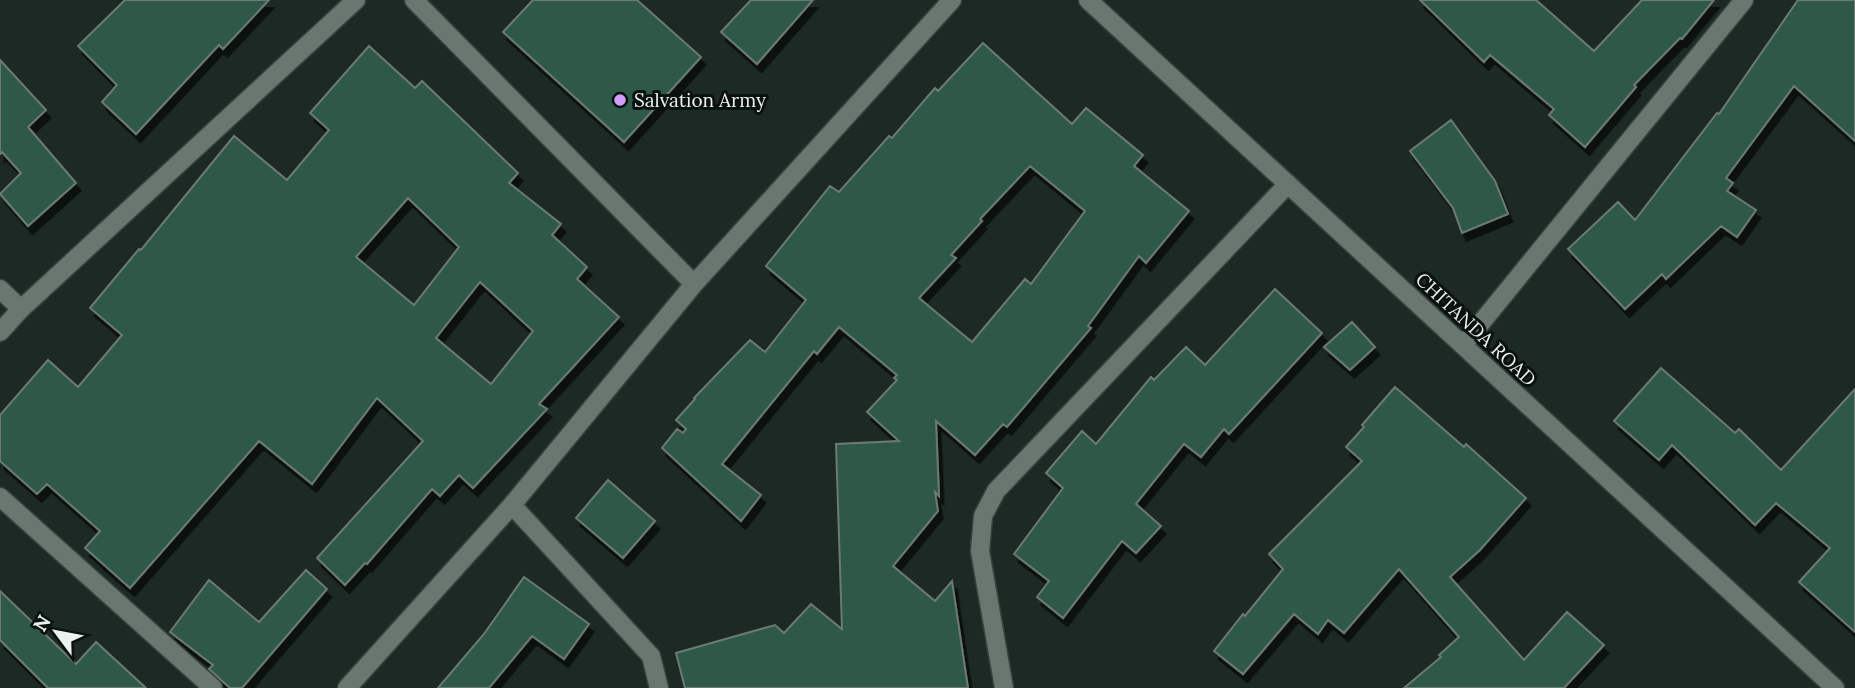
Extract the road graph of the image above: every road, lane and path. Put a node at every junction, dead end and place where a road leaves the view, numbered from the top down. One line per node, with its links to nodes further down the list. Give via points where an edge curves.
1 (356, 0): 9 (street)
2 (414, 0): 7 (street)
3 (952, 0): 7 (street)
4 (1088, 0): 6 (street, CHITANDA ROAD)
5 (1744, 0): 11 (street)
6 (1288, 184): 11 (street, CHITANDA ROAD); 17 (street, via 996,491 983,516 980,551)
7 (694, 285): 13 (street)
8 (0, 289): 9 (street)
9 (21, 309): 10 (street)
10 (0, 331)
11 (1463, 345): 18 (street, CHITANDA ROAD)
12 (0, 497): 14 (street)
13 (512, 505): 15 (street); 16 (street, via 651,656)
14 (213, 688)
15 (347, 688)
16 (659, 688)
17 (1004, 688)
18 (1835, 688)

